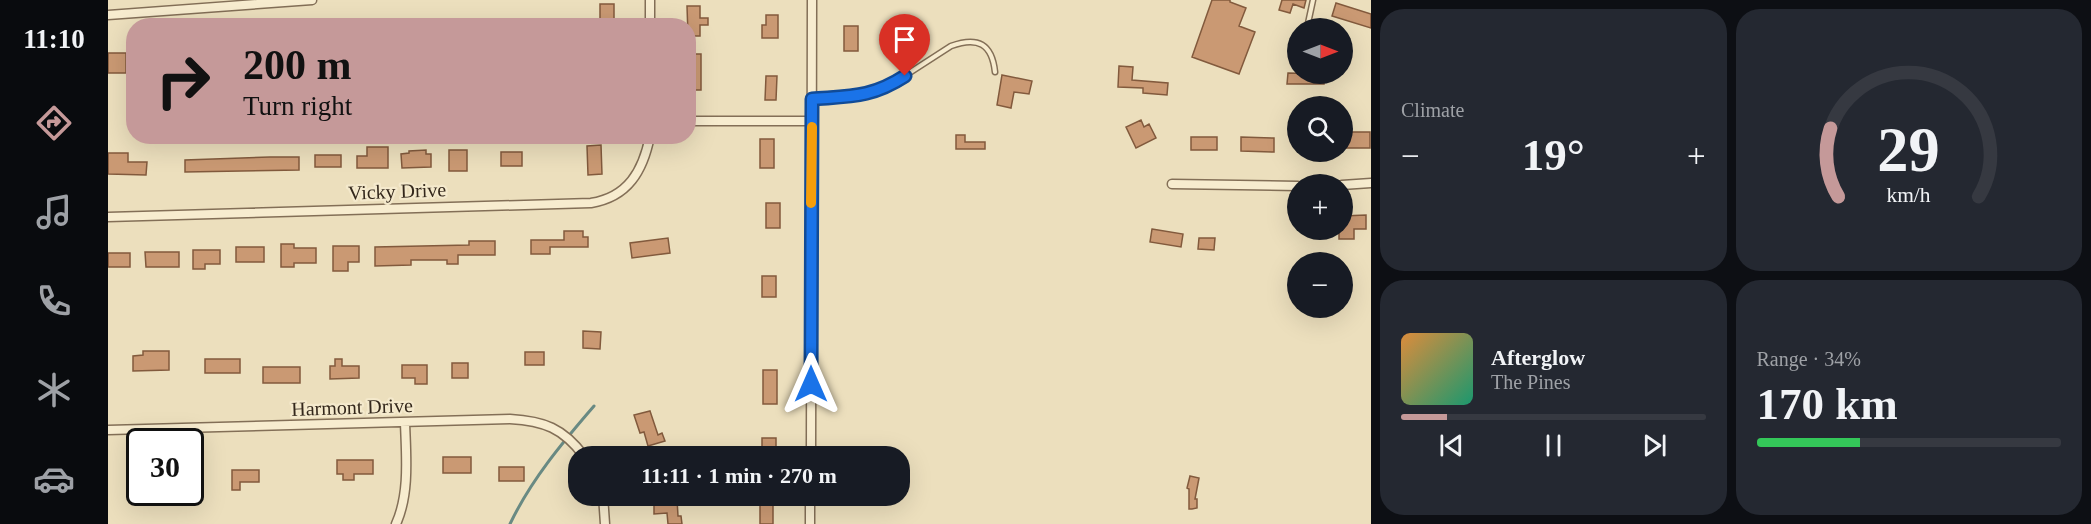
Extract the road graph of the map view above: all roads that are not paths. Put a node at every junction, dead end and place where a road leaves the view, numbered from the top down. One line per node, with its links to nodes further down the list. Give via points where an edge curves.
1 (312, 0): 5 (street)
2 (650, 0): 6 (street)
3 (812, 0): 9 (street)
4 (1313, 0): 7 (lane)
5 (108, 15)
6 (650, 18)
7 (1309, 18)
8 (996, 72): 9 (lane, via 991,52 983,45 962,42 869,94)
9 (812, 99): 11 (street)
10 (696, 121): 11 (street)
11 (812, 121): 21 (street)
12 (648, 144): 17 (street, Vicky Drive, via 644,159 626,187 611,198 591,202)
13 (1371, 183): 15 (street)
14 (1172, 184): 16 (street)
15 (1353, 184)
16 (1287, 186)
17 (108, 217)
18 (405, 422): 19 (street, Harmont Drive); 20 (street, Harmont Drive, via 534,421 553,428); 24 (street, via 404,494)
19 (108, 430)
20 (576, 446)
21 (811, 446)
22 (604, 506): 25 (street)
23 (810, 506): 26 (street)
24 (396, 524)
25 (605, 524)
26 (810, 524)

